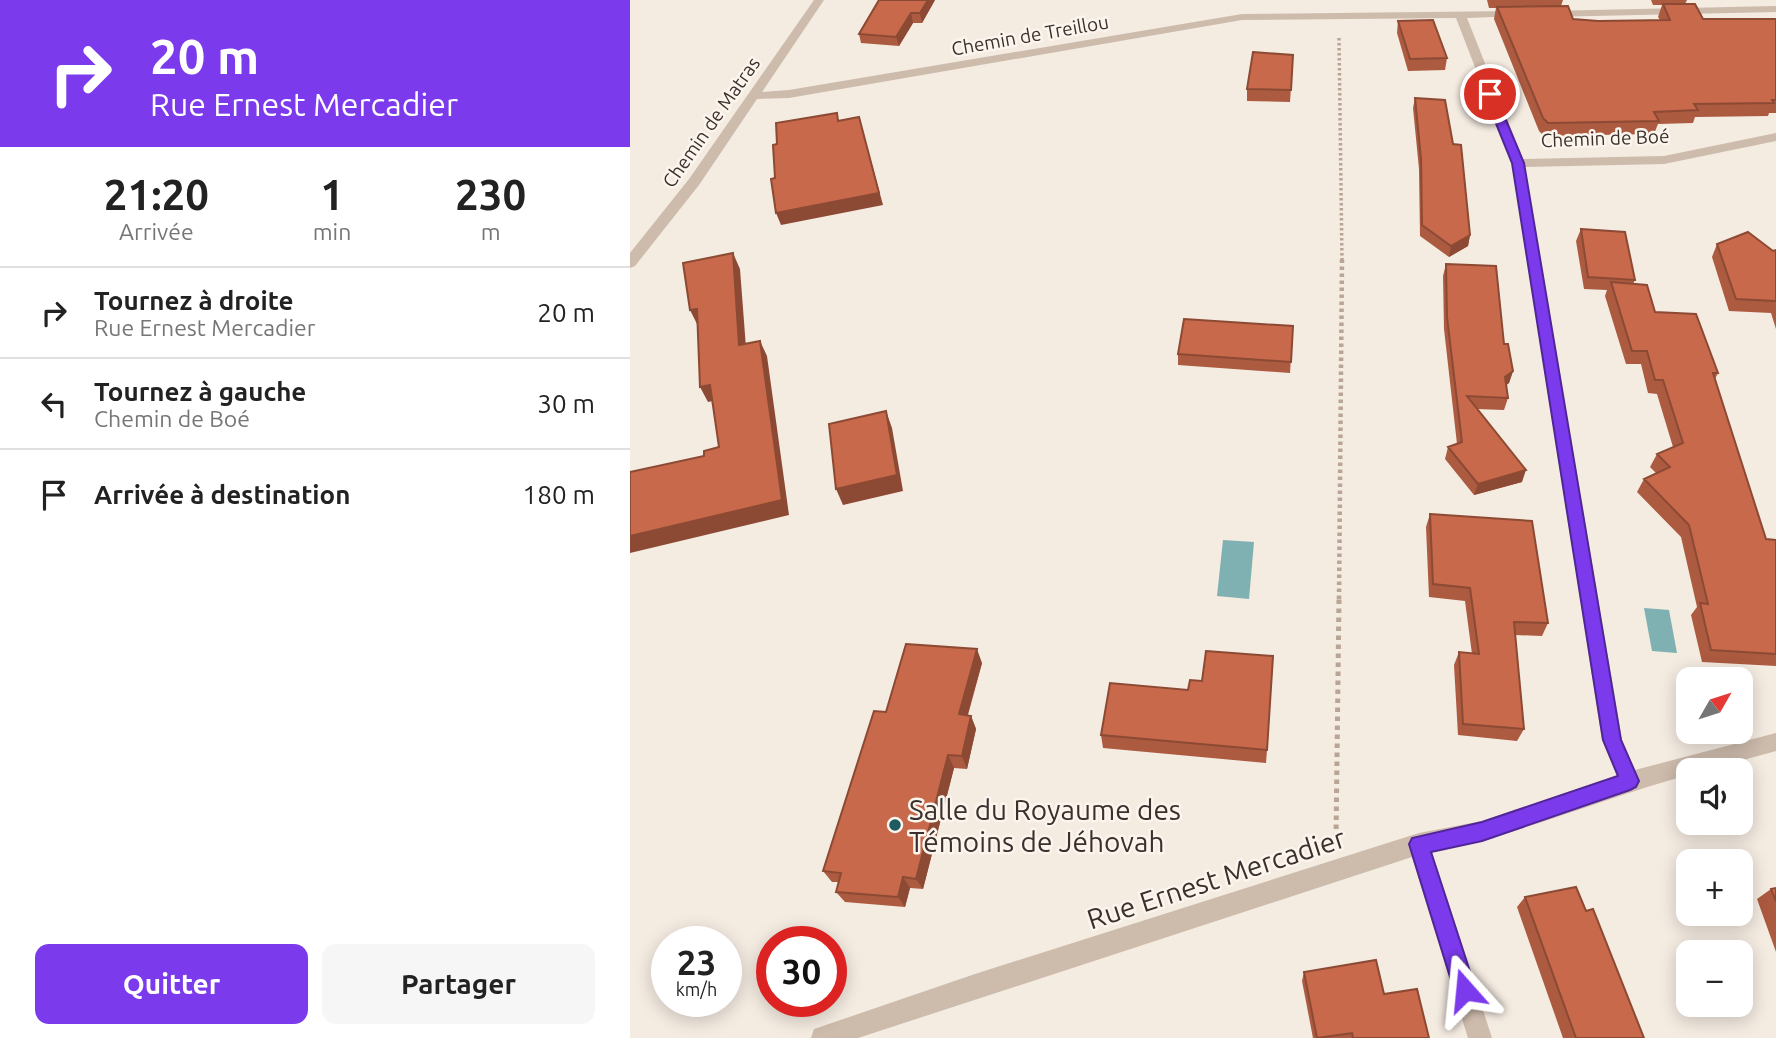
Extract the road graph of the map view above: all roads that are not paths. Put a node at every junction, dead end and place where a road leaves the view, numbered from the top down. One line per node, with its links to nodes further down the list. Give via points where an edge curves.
1 (819, 0): 8 (street, Chemin de Matras)
2 (1382, 0): 7 (street)
3 (1604, 0): 5 (street)
4 (1776, 9): 5 (street, Chemin de Treillou)
5 (1609, 13): 6 (street, Chemin de Treillou)
6 (1460, 15): 7 (street, Chemin de Treillou); 10 (street, Chemin de Boé)
7 (1384, 16): 8 (street, Chemin de Treillou, via 1242,17 789,94)
8 (752, 96): 11 (street, Chemin de Matras, via 694,182)
9 (1775, 140): 10 (street, Chemin de Boé, via 1664,160)
10 (1518, 163): 13 (street, Chemin de Boé, via 1612,740)
11 (630, 263)
12 (1776, 742): 13 (street, Rue Ernest Mercadier)
13 (1630, 781): 14 (street, Rue Ernest Mercadier, via 1482,832)
14 (1419, 844): 15 (street, Rue Ernest Mercadier); 16 (street)
15 (823, 1038)
16 (1480, 1038)

